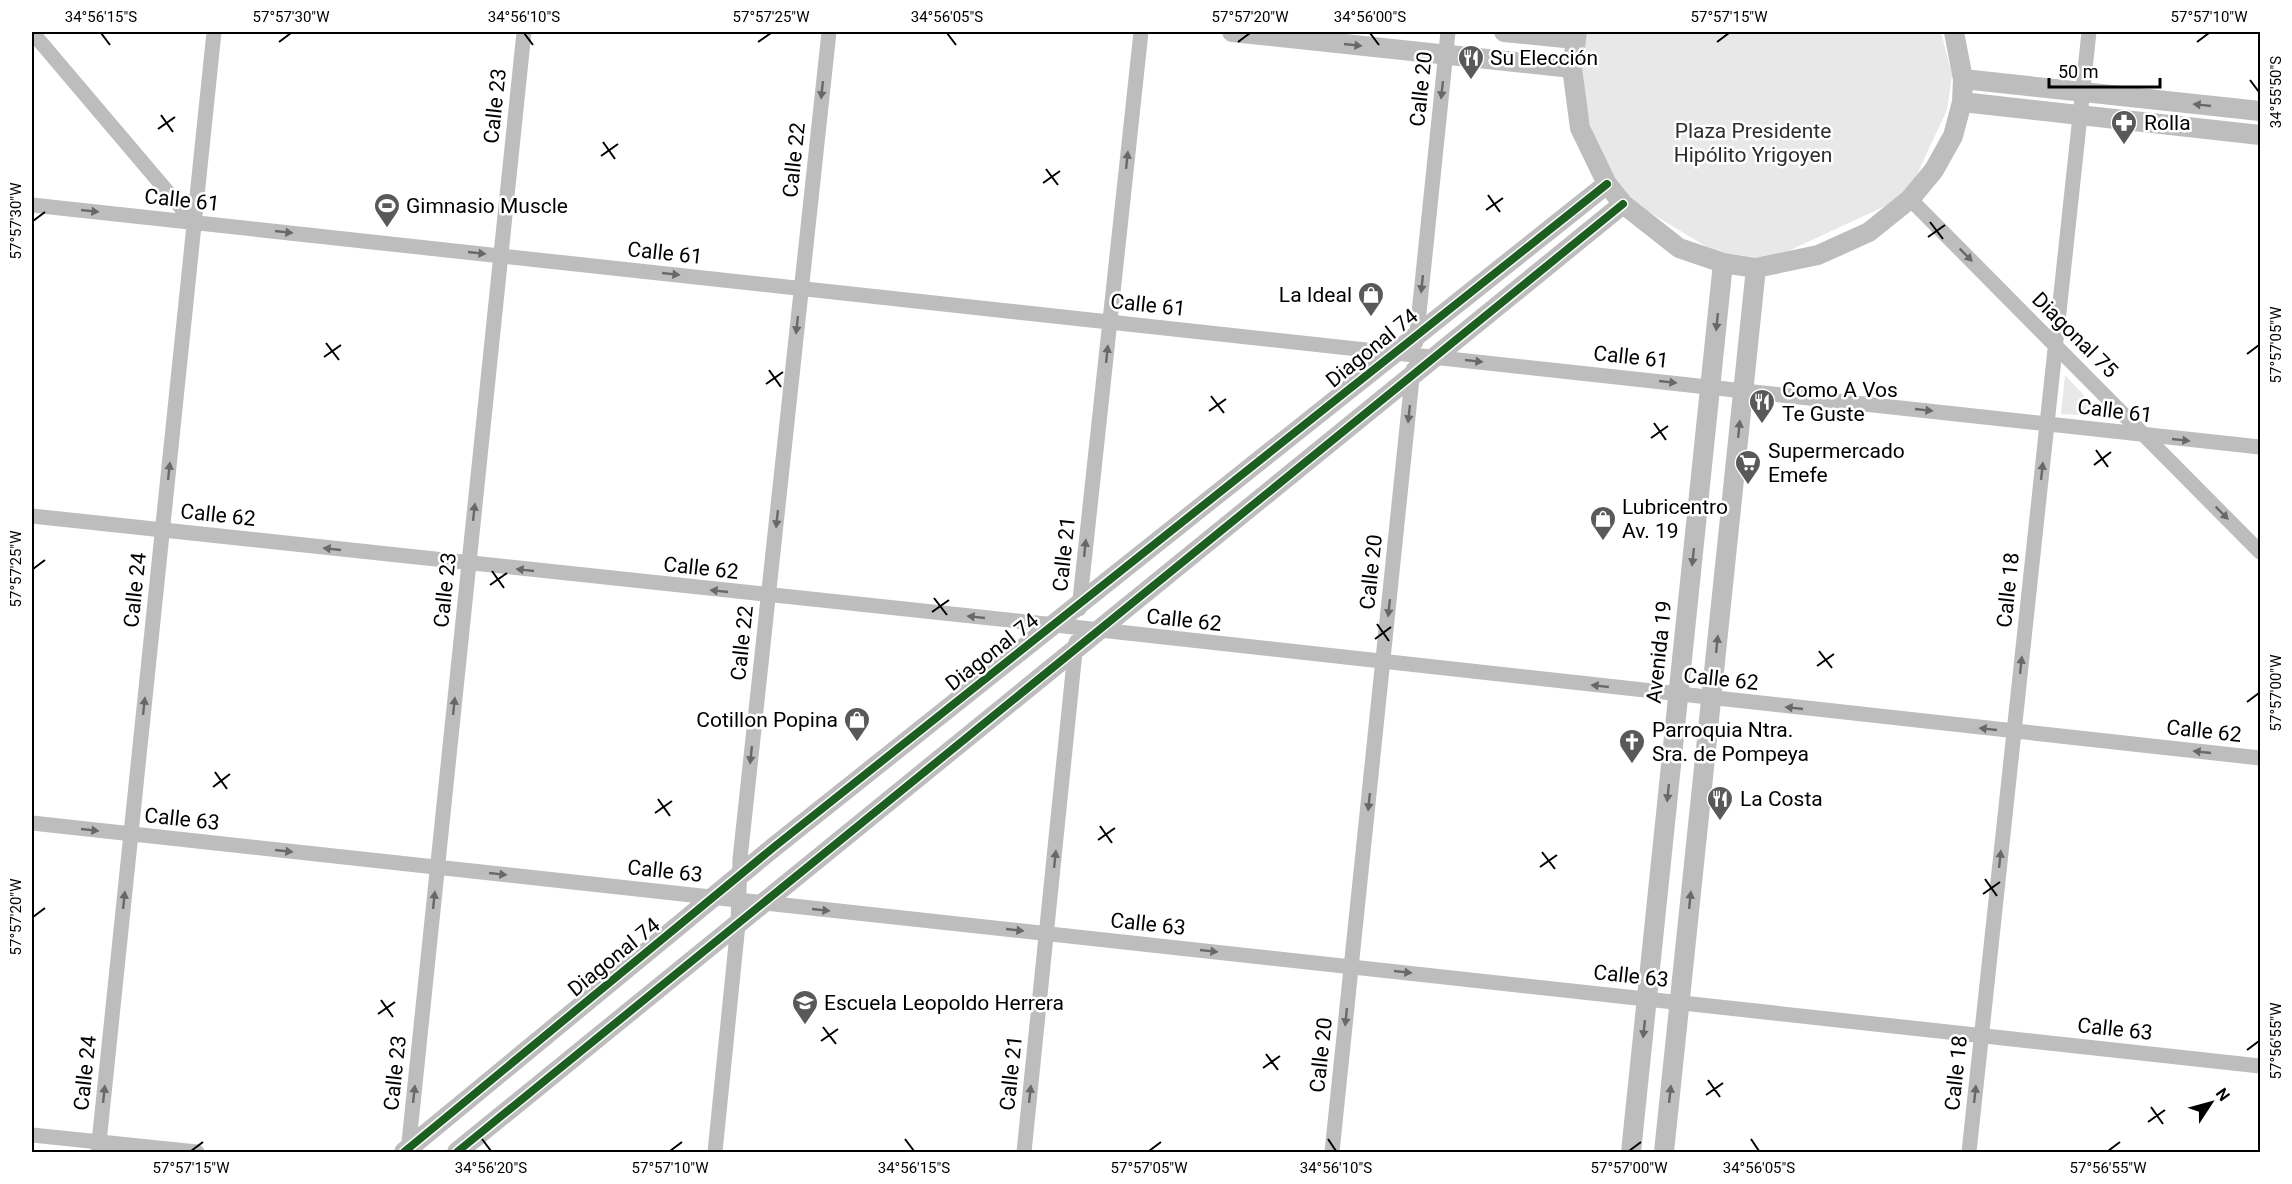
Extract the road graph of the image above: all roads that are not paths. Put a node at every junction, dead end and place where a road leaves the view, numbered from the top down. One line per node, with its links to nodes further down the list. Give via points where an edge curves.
1 (32, 32): 24 (street)
2 (214, 32): 24 (street, Calle 24)
3 (524, 32): 25 (street, Calle 23)
4 (829, 32): 28 (street, Calle 22, one-way to 28)
5 (1141, 32): 29 (street, Calle 21, one-way to 5)
6 (1232, 32): 12 (main road, one-way to 12)
7 (1448, 32): 12 (street, Calle 20)
8 (1504, 32): 11 (main road)
9 (1954, 32): 14 (main road)
10 (2089, 32): 15 (street, Calle 18)
11 (1576, 35): 13 (main road)
12 (1446, 55): 13 (main road); 30 (street, Calle 20, one-way to 30)
13 (1572, 68): 20 (main road, via 1580,128)
14 (1964, 79): 15 (main road); 16 (main road)
15 (2082, 92): 17 (main road, one-way to 15); 18 (street, Calle 18)
16 (1962, 102): 18 (main road); 21 (main road, via 1953,136 1934,170)
17 (2260, 111)
18 (2079, 116): 19 (main road); 31 (street, Calle 18)
19 (2260, 135)
20 (1607, 184): 22 (main road); 30 (main road, Diagonal 74)
21 (1910, 199): 27 (main road, via 1869,232 1818,255); 31 (street, Diagonal 75, one-way to 31)
22 (1623, 204): 26 (main road, via 1679,248); 33 (main road)
23 (32, 205): 24 (street, Calle 61, one-way to 24)
24 (194, 223): 25 (street, Calle 61, one-way to 25); 41 (street, Calle 24, one-way to 24)
25 (501, 256): 28 (street, Calle 61, one-way to 28); 43 (street, Calle 23, one-way to 25)
26 (1723, 263): 27 (main road); 35 (main road, Avenida 19, one-way to 35)
27 (1756, 268): 36 (main road)
28 (801, 288): 29 (street, Calle 61); 44 (street, Calle 22, one-way to 44)
29 (1111, 322): 32 (street, Calle 61); 45 (street, Calle 21, one-way to 29)
30 (1417, 335): 32 (main road, Diagonal 74)
31 (2055, 344): 37 (street, Calle 18); 38 (street, Diagonal 75)
32 (1405, 354): 33 (street, Calle 61); 34 (street, Calle 20); 45 (main road, Diagonal 74)
33 (1436, 357): 34 (main road); 35 (street, Calle 61, one-way to 35)
34 (1413, 375): 48 (main road); 50 (street, Calle 20, one-way to 50)
35 (1710, 387): 36 (street, Calle 61); 51 (main road, Avenida 19, one-way to 51)
36 (1743, 390): 37 (street, Calle 61, one-way to 37); 52 (main road, one-way to 36)
37 (2047, 423): 38 (street, Calle 61); 53 (street, Calle 18, one-way to 37)
38 (2146, 436): 39 (street, Calle 61, one-way to 39); 42 (street, Diagonal 75, one-way to 42)
39 (2260, 447)
40 (32, 516): 41 (street, Calle 62)
41 (162, 530): 43 (street, Calle 62, one-way to 41); 56 (street, Calle 24, one-way to 41)
42 (2260, 552)
43 (469, 564): 44 (street, Calle 62, one-way to 43); 57 (street, Calle 23, one-way to 43)
44 (768, 596): 46 (street, Calle 62, one-way to 44); 58 (street, Calle 22, one-way to 58)
45 (1079, 606): 46 (main road, Diagonal 74); 47 (street, Calle 21)
46 (1055, 625): 47 (street, Calle 62); 58 (main road, Diagonal 74)
47 (1078, 629): 48 (street, Calle 62); 49 (street, Calle 21)
48 (1098, 631): 49 (main road); 50 (street, Calle 62)
49 (1076, 649): 61 (main road); 63 (street, Calle 21, one-way to 49)
50 (1383, 663): 51 (street, Calle 62, one-way to 50); 64 (street, Calle 20, one-way to 64)
51 (1678, 695): 52 (street, Calle 62); 65 (main road, Avenida 19, one-way to 65)
52 (1711, 699): 53 (street, Calle 62, one-way to 52); 66 (main road, one-way to 52)
53 (2014, 732): 54 (street, Calle 62, one-way to 53); 67 (street, Calle 18, one-way to 53)
54 (2260, 758)
55 (32, 824): 56 (street, Calle 63, one-way to 56)
56 (131, 834): 57 (street, Calle 63, one-way to 57); 70 (street, Calle 24, one-way to 56)
57 (437, 868): 59 (street, Calle 63, one-way to 59); 71 (street, Calle 23, one-way to 57)
58 (739, 877): 59 (main road, Diagonal 74); 60 (street, Calle 22)
59 (715, 898): 60 (street, Calle 63); 71 (main road, Diagonal 74)
60 (738, 900): 61 (street, Calle 63); 62 (street, Calle 22)
61 (763, 904): 62 (main road); 63 (street, Calle 63, one-way to 63)
62 (738, 924): 73 (main road); 74 (street, Calle 22)
63 (1047, 934): 64 (street, Calle 63, one-way to 64); 75 (street, Calle 21, one-way to 63)
64 (1351, 967): 65 (street, Calle 63, one-way to 65); 76 (street, Calle 20, one-way to 76)
65 (1647, 999): 66 (street, Calle 63); 77 (main road, Avenida 19, one-way to 77)
66 (1679, 1002): 67 (street, Calle 63); 78 (main road, one-way to 66)
67 (1981, 1035): 68 (street, Calle 63); 79 (street, Calle 18, one-way to 67)
68 (2260, 1066)
69 (32, 1135): 70 (street)
70 (98, 1147): 72 (street)
71 (406, 1151)
72 (197, 1152)
73 (457, 1152)
74 (715, 1152)
75 (1024, 1152)
76 (1332, 1152)
77 (1631, 1152)
78 (1664, 1152)
79 (1969, 1152)

